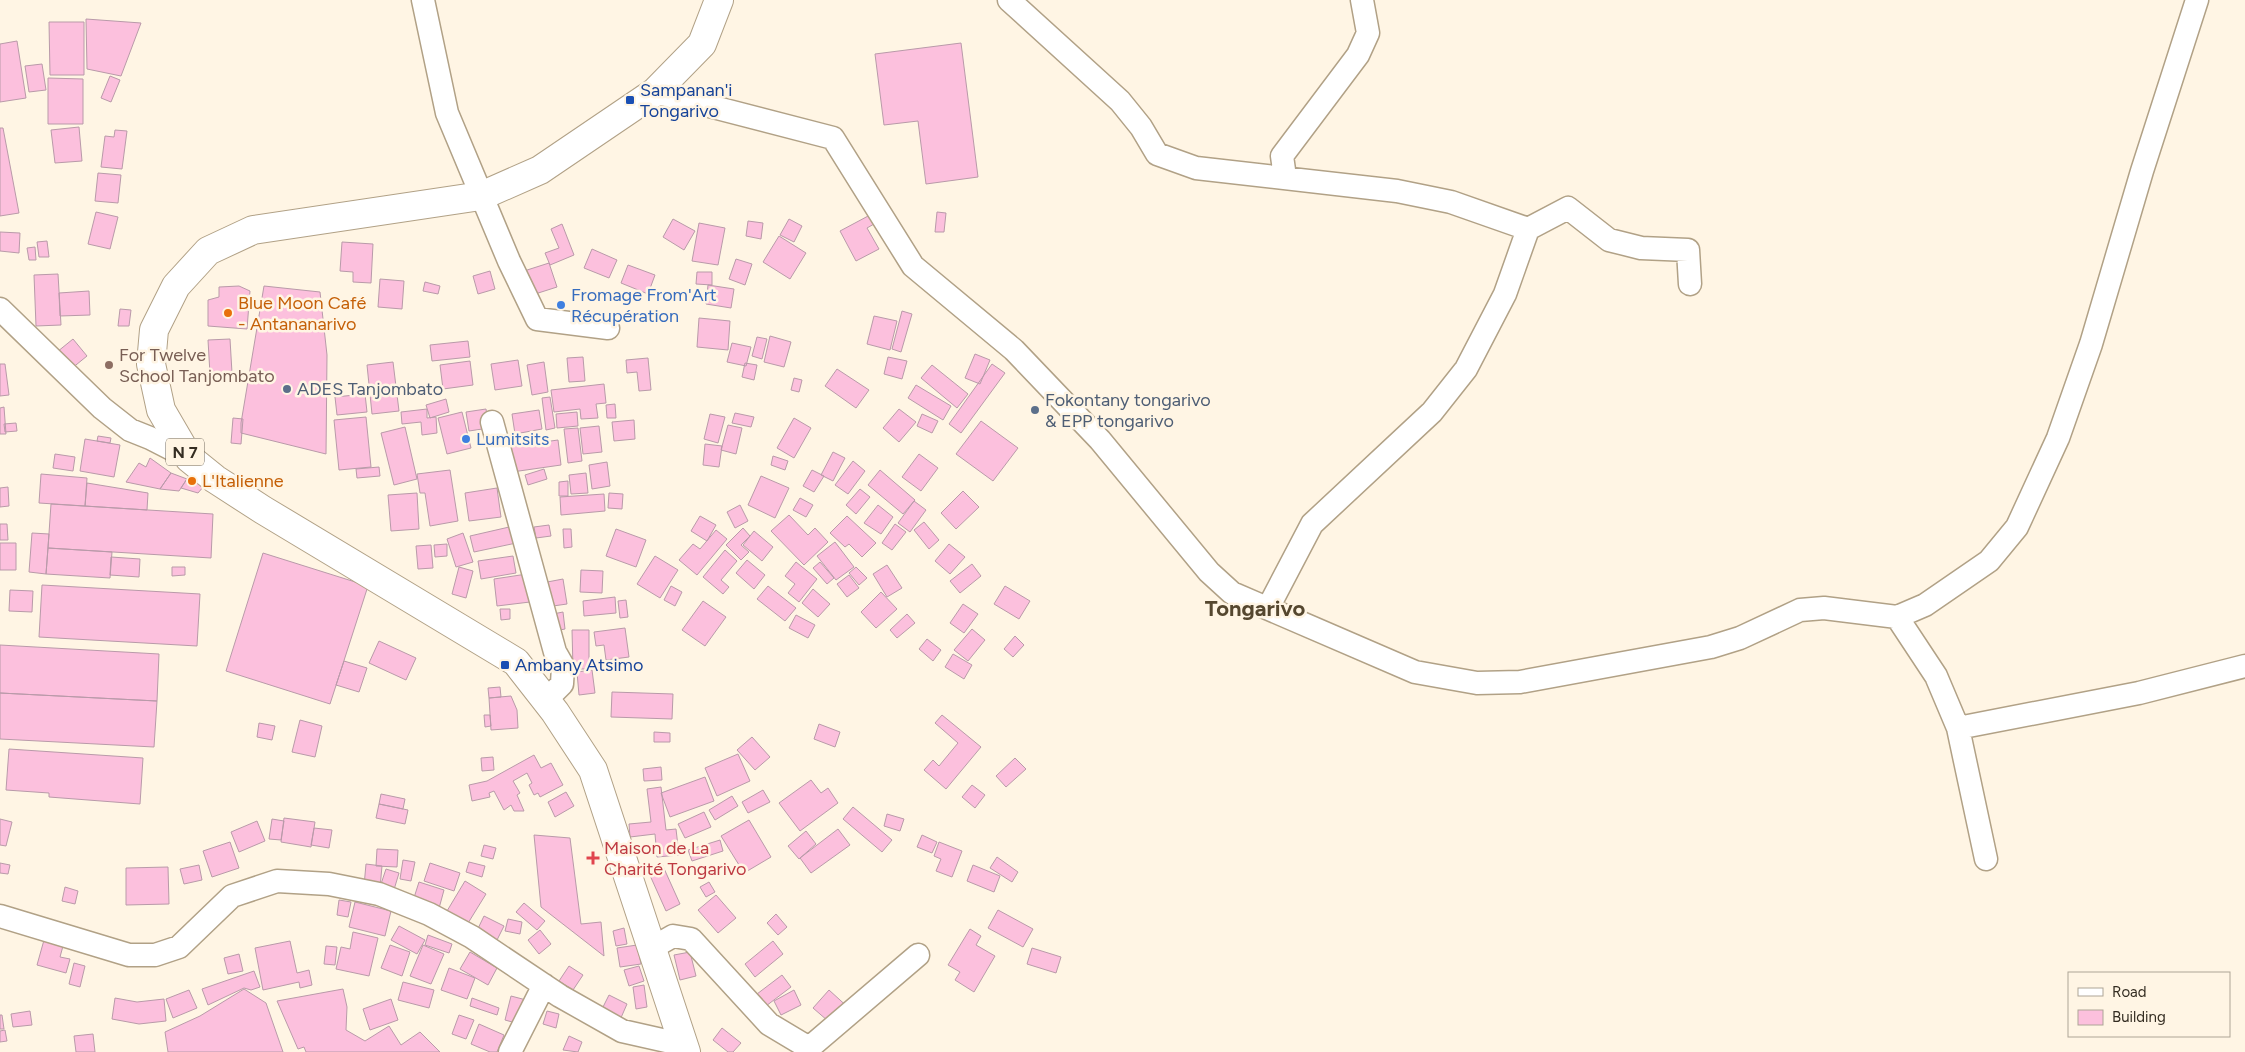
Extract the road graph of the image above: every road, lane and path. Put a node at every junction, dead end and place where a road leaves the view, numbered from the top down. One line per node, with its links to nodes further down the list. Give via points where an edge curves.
1 (423, 0): 8 (street, via 447,113)
2 (719, 0): 6 (main road, N 7, via 702,44)
3 (1009, 0): 7 (street, via 1120,101 1157,154 1196,168)
4 (1362, 0): 7 (street, via 1368,33 1358,54 1282,156)
5 (2196, 0): 16 (street, via 2087,353 2058,438 2017,526 1989,561 1925,605)
6 (655, 92): 8 (main road, N 7, via 540,170); 15 (street, via 832,138 913,266 1014,350 1100,440 1209,572 1232,593)
7 (1285, 178): 9 (street, via 1397,191 1450,202)
8 (481, 196): 12 (street, via 537,319); 14 (main road, N 7, via 253,230 208,251 176,286 154,330 151,364 161,410)
9 (1528, 230): 10 (street, via 1568,208 1609,240 1641,248 1688,250); 15 (street, via 1505,294 1466,369 1432,412 1312,524)
10 (1690, 284)
11 (0, 309): 14 (street, via 102,408 130,430)
12 (608, 328)
13 (492, 422): 18 (street, via 555,652 562,666 562,684)
14 (189, 458): 18 (main road, N 7, via 263,510 516,662)
15 (1268, 608): 16 (street, via 1415,672 1477,683 1520,682 1711,647 1740,638 1800,610 1824,608)
16 (1897, 617): 19 (street, via 1936,676)
17 (2245, 666): 19 (street, via 2139,693)
18 (546, 700): 22 (main road, N 7, via 593,770)
19 (1958, 728): 20 (street)
20 (1986, 859)
21 (0, 916): 24 (street, via 129,955 155,955 179,947 232,896 277,882 329,884 379,894 429,914 472,937)
22 (652, 948): 23 (street, via 673,936 691,939 769,1024 809,1048); 25 (main road, N 7)
23 (918, 956)
24 (544, 985): 25 (street, via 622,1031); 26 (street)
25 (685, 1049)
26 (510, 1052)

